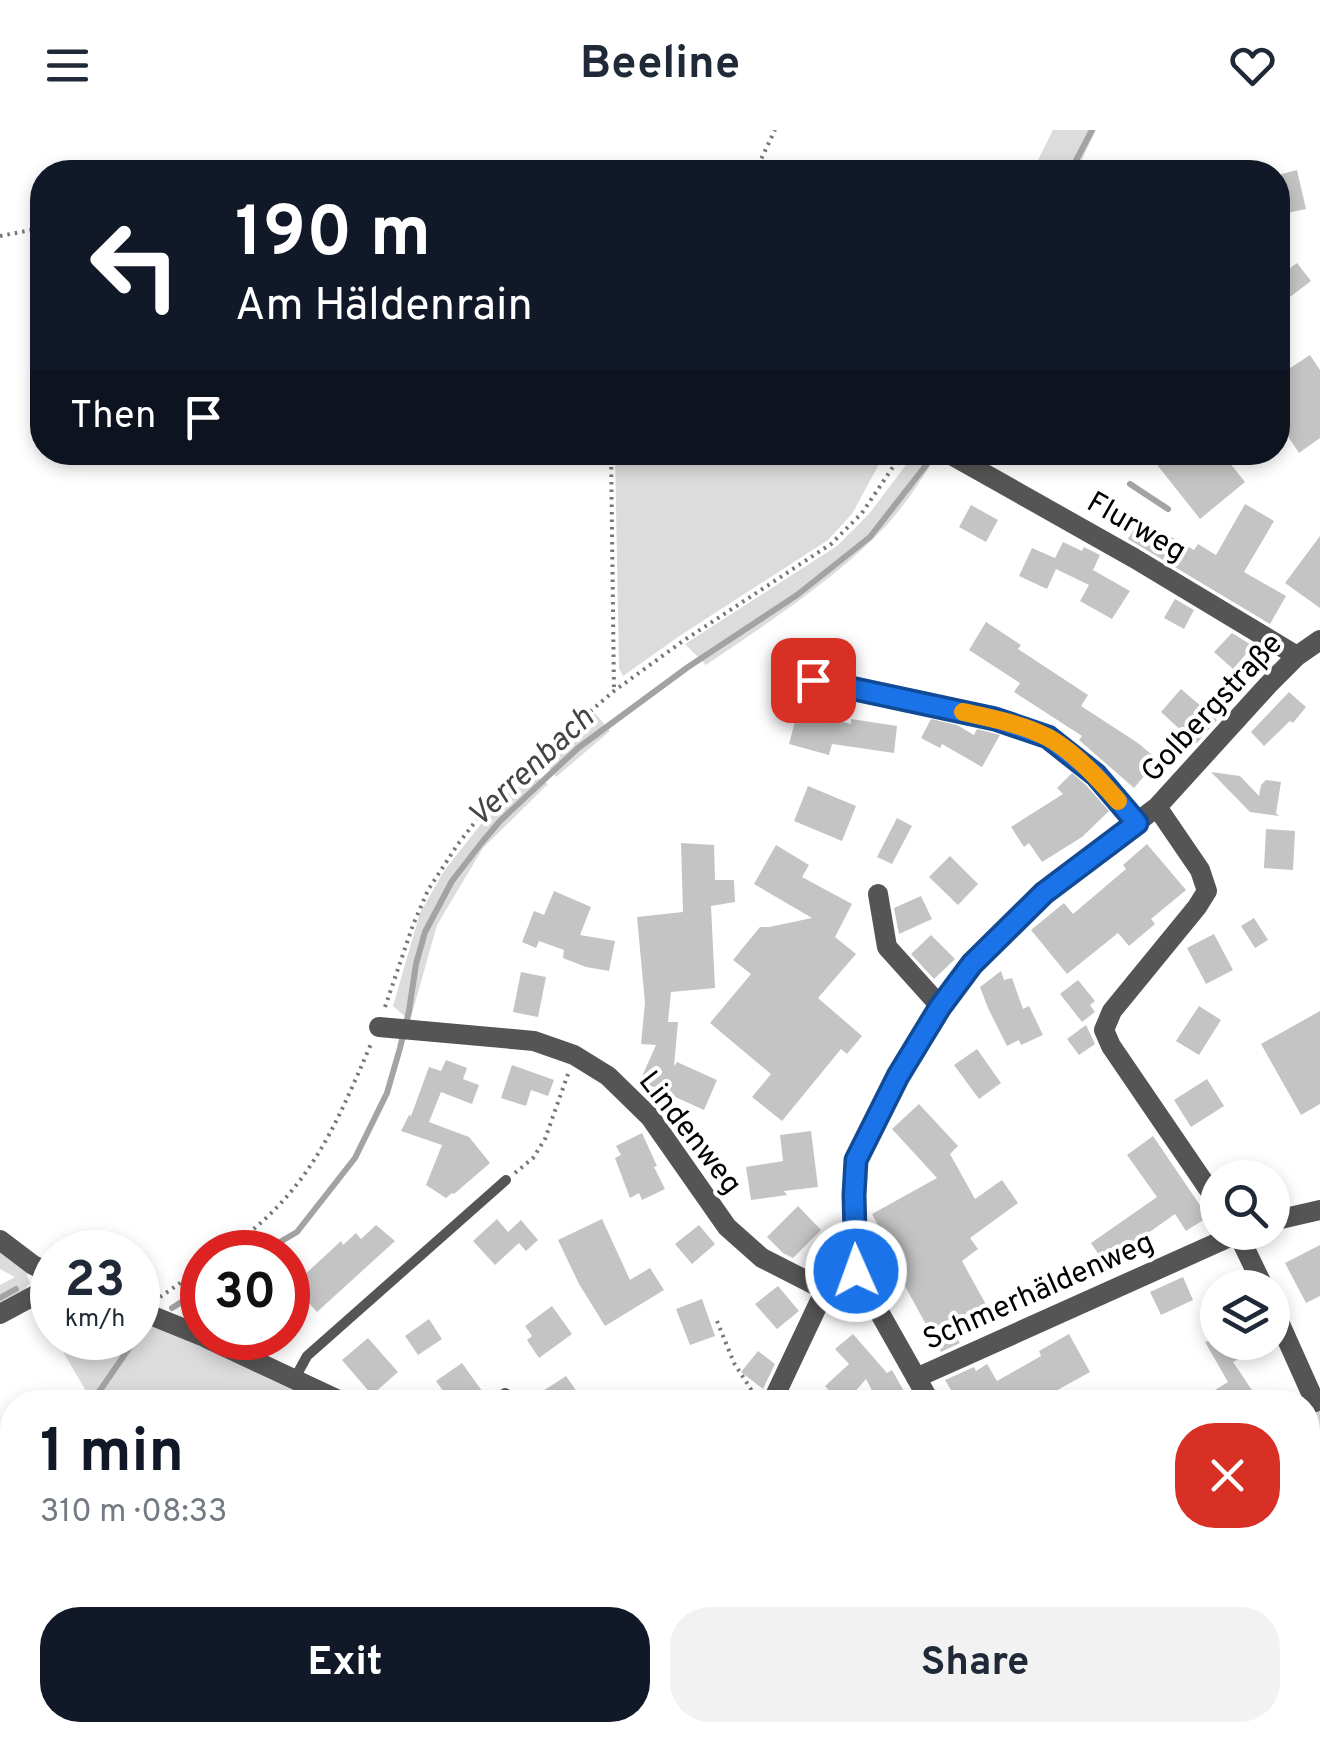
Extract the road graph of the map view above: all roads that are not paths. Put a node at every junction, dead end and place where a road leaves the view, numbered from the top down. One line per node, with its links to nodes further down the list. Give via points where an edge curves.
1 (968, 465): 3 (street, Flurweg)
2 (1320, 640): 3 (street, Golbergstraße)
3 (1296, 656): 5 (street, Golbergstraße)
4 (813, 680): 6 (street, via 1048,737 1096,775)
5 (1157, 808): 6 (street, Golbergstraße); 10 (street, via 1200,870 1206,891 1104,1030)
6 (1137, 823): 8 (street, Golbergstraße, via 1044,893 972,964)
7 (878, 894): 8 (street, via 888,947)
8 (940, 1007): 17 (street, Golbergstraße, via 856,1160)
9 (379, 1027): 18 (street, Lindenweg, via 534,1041 574,1054 650,1117 727,1228 762,1258)
10 (1200, 1177)
11 (506, 1180): 23 (lane, via 307,1356)
12 (1320, 1210): 13 (street)
13 (1290, 1216)
14 (0, 1240): 16 (street)
15 (1200, 1250): 24 (street, Schmerhäldenweg)
16 (30, 1263)
17 (856, 1271): 18 (street); 24 (street, Golbergstraße)
18 (825, 1290): 26 (street)
19 (30, 1298): 20 (street)
20 (0, 1314)
21 (1290, 1346): 28 (street)
22 (255, 1360): 23 (street)
23 (295, 1378): 25 (street)
24 (916, 1378): 27 (street, Golbergstraße)
25 (319, 1390)
26 (778, 1390)
27 (923, 1390)
28 (1310, 1390)

